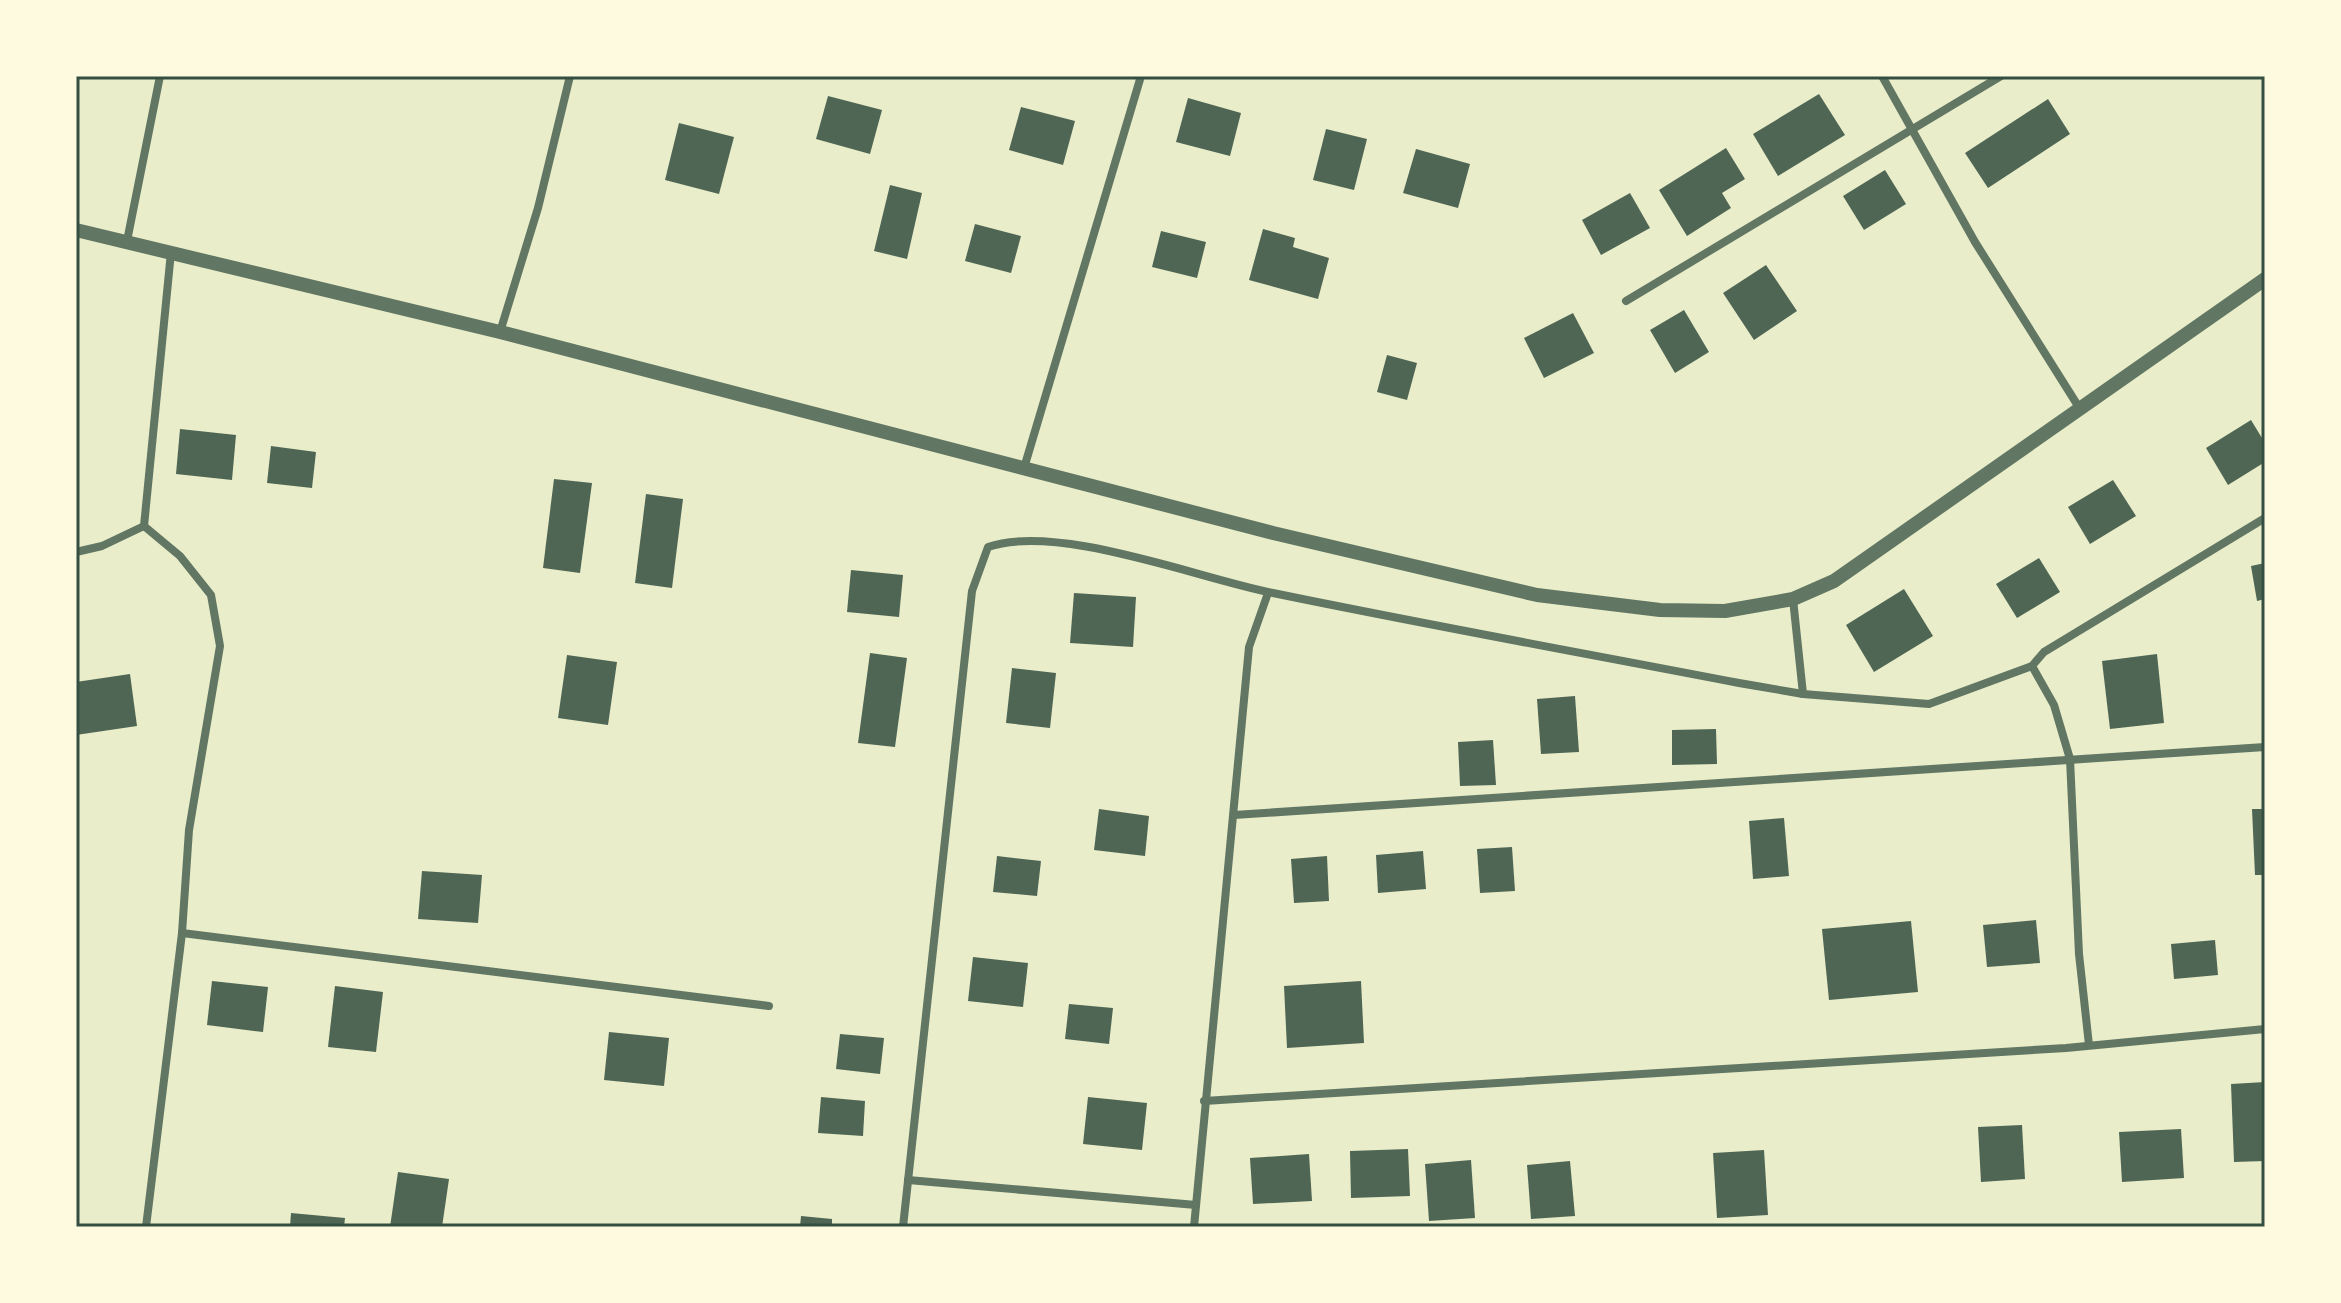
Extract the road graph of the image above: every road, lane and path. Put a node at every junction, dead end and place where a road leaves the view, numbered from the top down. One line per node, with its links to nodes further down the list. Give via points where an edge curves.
1 (160, 76): 8 (street)
2 (570, 76): 12 (street)
3 (1141, 76): 14 (street)
4 (1882, 76): 6 (street)
5 (2001, 76): 6 (street)
6 (1913, 126): 11 (street); 13 (street, via 1975,242)
7 (76, 230): 8 (street)
8 (127, 241): 9 (street)
9 (171, 251): 12 (street); 16 (street)
10 (2265, 279): 13 (street)
11 (1626, 301)
12 (500, 332): 14 (street)
13 (2080, 410): 19 (street, via 1834,581)
14 (1024, 468): 19 (street, via 1537,595 1725,611)
15 (2265, 518): 20 (street, via 2044,652)
16 (144, 526): 17 (street); 25 (street, via 180,556 211,595 220,646 189,830)
17 (76, 552)
18 (1268, 593): 21 (street); 24 (street, via 1249,647); 30 (street, via 1098,549 1010,539 988,547 972,591)
19 (1793, 599): 21 (street)
20 (2032, 666): 21 (street, via 1929,704); 23 (street, via 2054,705)
21 (1803, 694)
22 (2265, 747): 23 (street)
23 (2070, 759): 24 (street); 28 (street)
24 (1234, 815): 29 (street)
25 (182, 933): 26 (street); 32 (street)
26 (769, 1006)
27 (2265, 1029): 28 (street)
28 (2089, 1045): 29 (street)
29 (1204, 1101): 31 (street)
30 (908, 1180): 31 (street); 33 (street)
31 (1196, 1205): 34 (street)
32 (146, 1227)
33 (903, 1227)
34 (1194, 1227)

